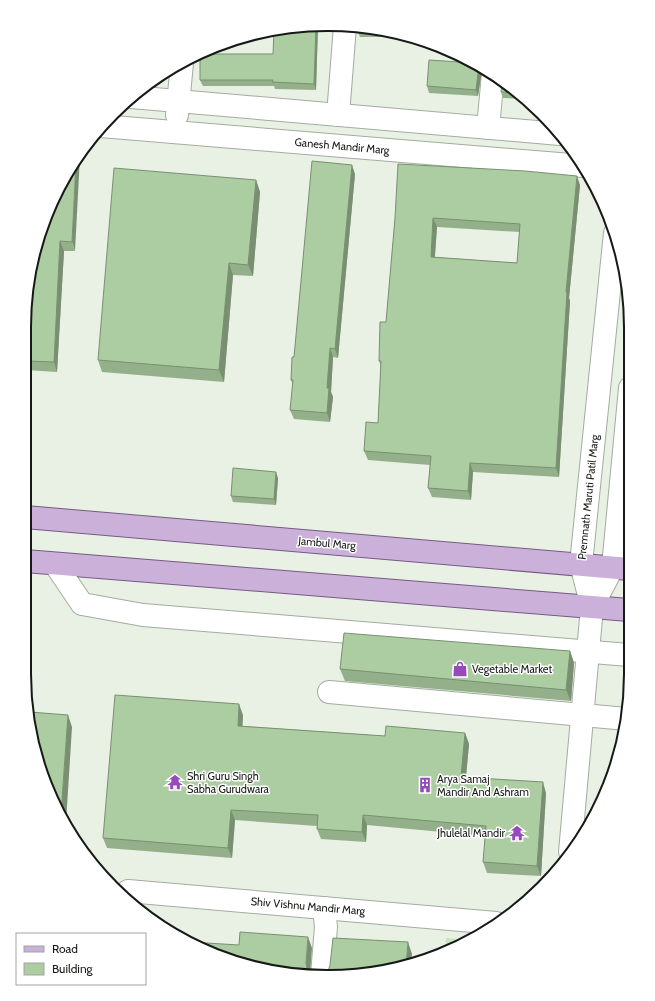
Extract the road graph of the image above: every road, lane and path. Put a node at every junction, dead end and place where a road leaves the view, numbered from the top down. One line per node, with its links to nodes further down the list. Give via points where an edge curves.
1 (345, 32): 7 (street)
2 (181, 70): 5 (street)
3 (492, 81): 9 (street)
4 (140, 98): 5 (street)
5 (178, 102): 6 (street); 10 (street)
6 (304, 112): 7 (street); 12 (street)
7 (338, 115): 9 (street)
8 (110, 127): 10 (street, Ganesh Mandir Marg)
9 (488, 128): 11 (street)
10 (176, 132): 12 (street, Ganesh Mandir Marg)
11 (551, 133)
12 (301, 142): 13 (street, Ganesh Mandir Marg)
13 (575, 165)
14 (613, 249): 19 (street, Premnath Maruti Patil Marg)
15 (624, 508): 20 (street)
16 (31, 518): 19 (main road, Jambul Marg)
17 (31, 562): 18 (main road)
18 (55, 564): 21 (main road); 23 (street, via 82,604 143,615)
19 (581, 564): 20 (main road, Jambul Marg); 21 (street, Premnath Maruti Patil Marg)
20 (621, 568): 21 (street)
21 (592, 607): 22 (main road); 23 (street)
22 (624, 610)
23 (588, 652): 24 (street); 26 (street)
24 (624, 655)
25 (330, 692): 26 (street)
26 (582, 716): 27 (street); 28 (street)
27 (620, 719)
28 (571, 843)
29 (128, 892): 30 (street, Shiv Vishnu Mandir Marg)
30 (324, 908): 31 (street, Shiv Vishnu Mandir Marg); 32 (street, via 326,927)
31 (488, 922)
32 (322, 970)

